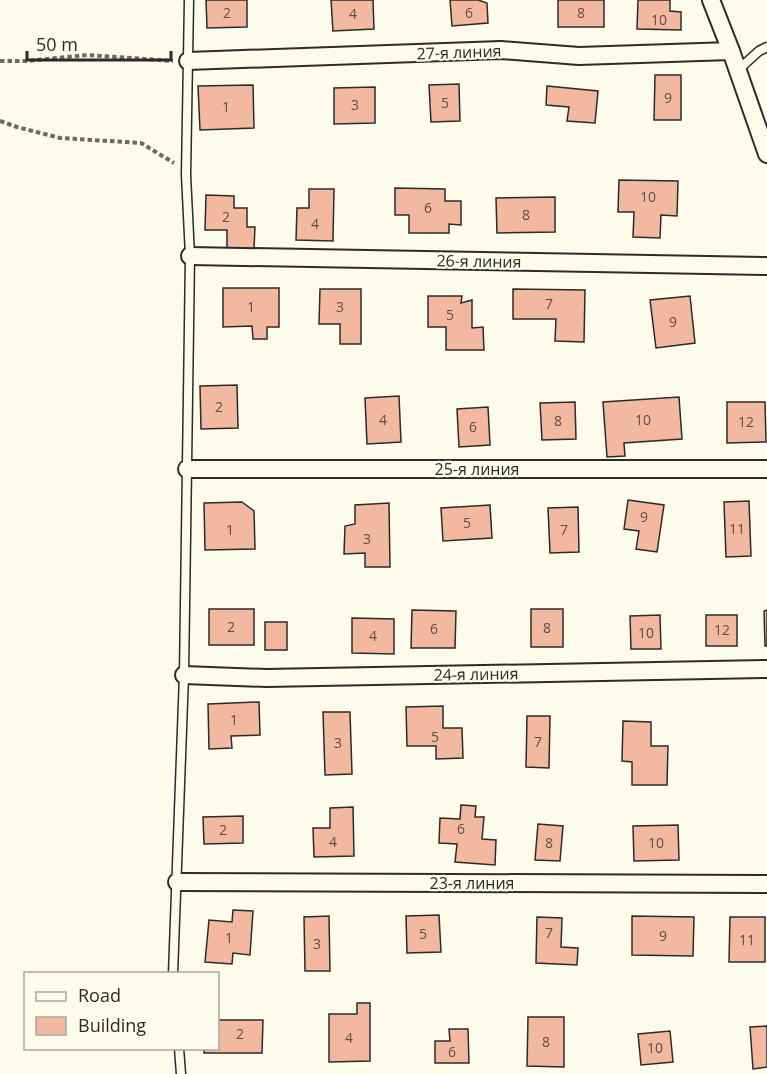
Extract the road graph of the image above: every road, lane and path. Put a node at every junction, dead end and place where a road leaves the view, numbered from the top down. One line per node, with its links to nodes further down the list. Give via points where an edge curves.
1 (189, 0): 6 (lane)
2 (711, 0): 4 (street)
3 (767, 47): 7 (lane)
4 (731, 51): 6 (street, 27-я линия, via 579,56 501,50); 7 (street)
5 (0, 61): 6 (path, via 88,55)
6 (188, 62): 10 (lane)
7 (738, 70): 9 (street)
8 (0, 121): 10 (path, via 60,138 141,143 171,160)
9 (767, 154)
10 (186, 175): 11 (lane)
11 (190, 256): 12 (street, 26-я линия); 13 (lane)
12 (767, 266)
13 (187, 469): 14 (street, 25-я линия); 16 (lane)
14 (767, 469)
15 (767, 669): 16 (street, 24-я линия, via 266,678)
16 (184, 675): 17 (lane)
17 (177, 882): 18 (street, 23-я линия); 19 (lane)
18 (767, 884)
19 (173, 972)
20 (179, 1050): 21 (lane)
21 (181, 1074)

